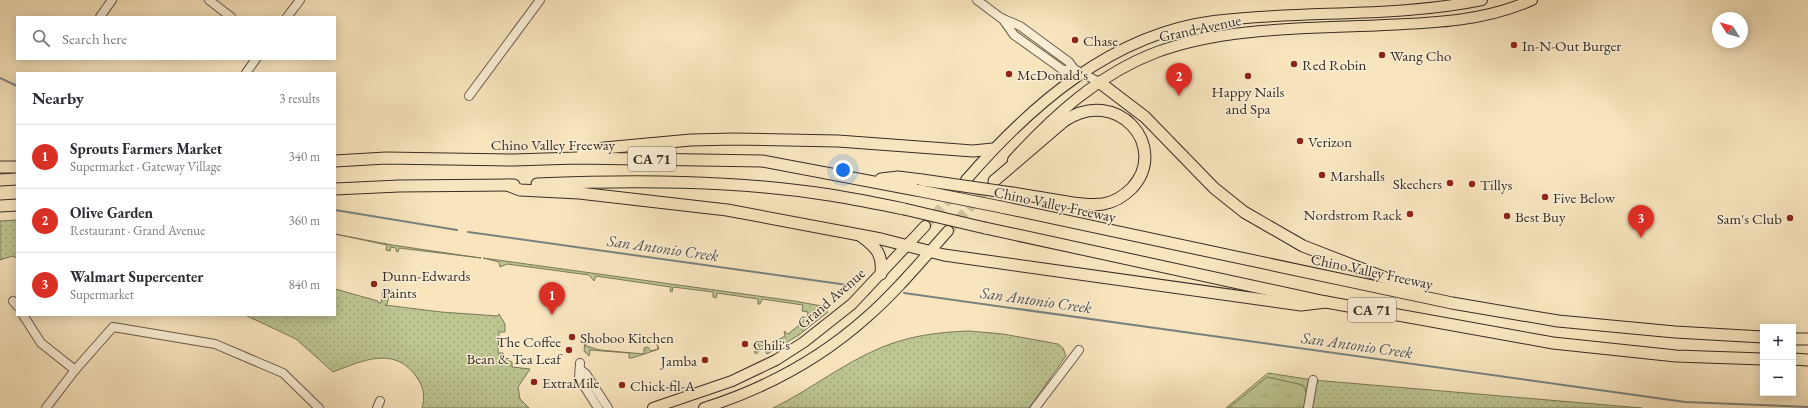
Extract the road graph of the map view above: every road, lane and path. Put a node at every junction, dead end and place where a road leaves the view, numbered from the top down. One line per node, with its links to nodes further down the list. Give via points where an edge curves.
1 (112, 0): 8 (street)
2 (209, 0): 9 (street)
3 (300, 0): 10 (street)
4 (540, 0): 15 (street)
5 (977, 0): 12 (street, via 1002,18 1014,34 1063,70)
6 (1482, 0): 12 (main road, Grand Avenue, via 1433,8 1249,18 1199,24 1143,40)
7 (1532, 0): 14 (main road, Grand Avenue, via 1510,10 1433,23 1260,32 1207,39 1156,52)
8 (101, 16)
9 (231, 16)
10 (288, 16)
11 (255, 60): 13 (street)
12 (1078, 71): 14 (street); 16 (main road, Grand Avenue)
13 (247, 72)
14 (1099, 82): 24 (main road, Grand Avenue, via 1057,114); 37 (highway, via 1145,117 1214,188 1244,212 1303,246)
15 (469, 96)
16 (994, 149): 17 (highway, via 977,151 811,140 734,139 604,148); 23 (main road, Grand Avenue)
17 (576, 158): 18 (highway, Chino Valley Freeway / CA 71, via 386,158); 26 (highway, Chino Valley Freeway / CA 71, via 762,161 872,181)
18 (336, 161)
19 (0, 167): 20 (highway)
20 (16, 167)
21 (16, 179): 22 (highway)
22 (0, 180)
23 (966, 180)
24 (992, 182): 26 (highway, bridge, via 1064,121 1086,111 1108,110 1124,118 1135,128 1142,141 1145,156 1141,174 1126,194 1102,204)
25 (507, 185): 27 (highway, CA 71); 32 (highway, via 520,190 579,193 727,210); 36 (highway, CA 71, bridge, via 612,181 691,183 831,195)
26 (919, 185): 37 (highway, Chino Valley Freeway / CA 71, bridge, via 1001,207)
27 (336, 189)
28 (16, 205): 29 (highway)
29 (0, 206)
30 (925, 226): 33 (main road, Grand Avenue)
31 (948, 231): 34 (main road)
32 (859, 234): 33 (highway); 35 (highway, via 879,252 882,260)
33 (907, 246): 34 (highway); 35 (main road, Grand Avenue)
34 (930, 252): 36 (highway, via 1300,305); 53 (main road, via 878,308 844,337 792,371 749,392)
35 (881, 274): 52 (main road, Grand Avenue, via 852,304 815,334 771,362 717,388)
36 (1326, 302): 43 (highway, CA 71, via 1553,343 1676,356)
37 (1452, 303): 39 (highway, Chino Valley Freeway / CA 71, via 1558,321)
38 (24, 316): 46 (street, via 41,343)
39 (1760, 337)
40 (1796, 338): 41 (highway)
41 (1808, 339)
42 (1079, 350): 54 (street)
43 (1760, 358)
44 (1796, 359): 45 (highway)
45 (1808, 360)
46 (75, 370): 48 (street); 49 (street, via 113,327 215,344 284,373)
47 (1313, 380): 55 (street)
48 (46, 408)
49 (319, 408)
50 (598, 408): 51 (street, via 579,378 580,366)
51 (608, 408)
52 (653, 408)
53 (704, 408)
54 (1035, 408)
55 (1308, 408)

